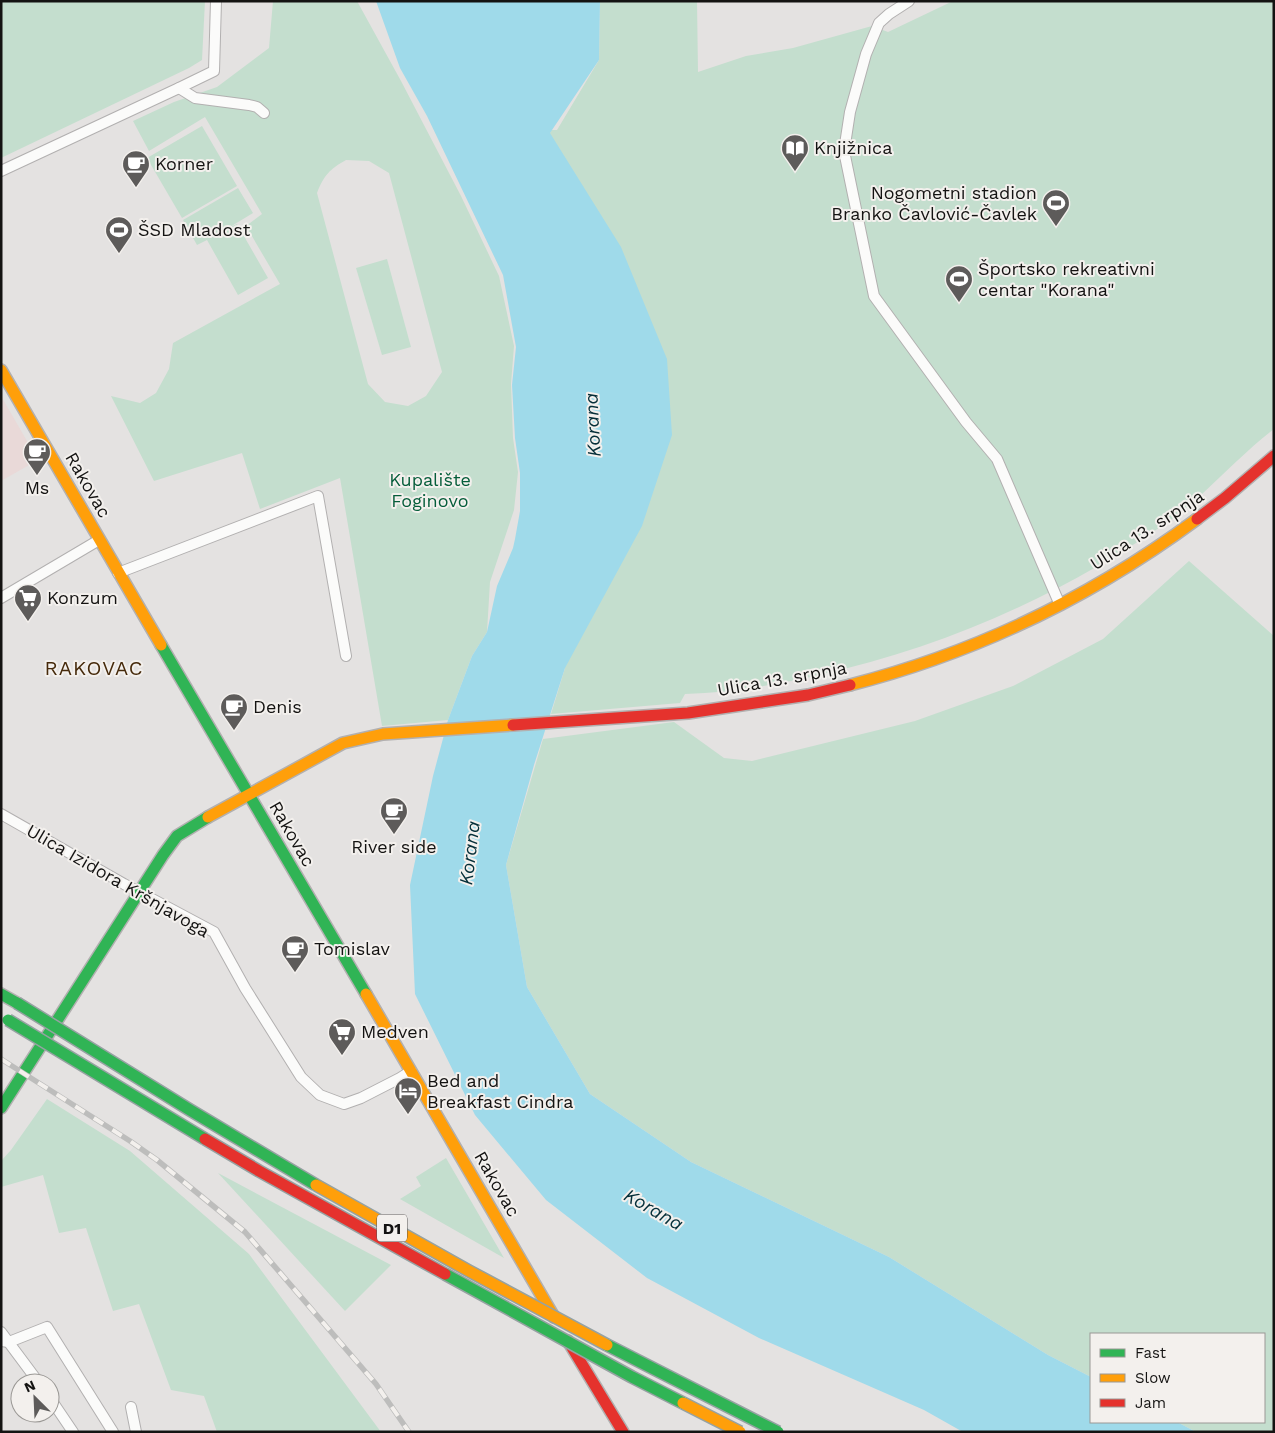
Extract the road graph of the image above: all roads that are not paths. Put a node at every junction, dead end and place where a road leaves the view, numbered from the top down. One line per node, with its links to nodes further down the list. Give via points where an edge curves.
1 (216, 1): 3 (street, via 214,71)
2 (909, 1): 11 (street, via 879,23 866,54 844,151 874,296 996,459)
3 (179, 88): 4 (street, via 195,98 248,105); 5 (street)
4 (264, 113)
5 (1, 171)
6 (1, 370): 8 (main road, Rakovac)
7 (1274, 456): 11 (main road, Ulica 13. srpnja, via 1204,515 1145,556)
8 (99, 540): 9 (main road, Rakovac); 10 (street)
9 (118, 573): 12 (street, via 318,496); 13 (main road, Rakovac)
10 (1, 598)
11 (1060, 605): 13 (main road, Ulica 13. srpnja, via 1000,635 876,678 821,693 670,714 372,735 343,743)
12 (346, 656)
13 (249, 794): 15 (main road, Ulica 13. srpnja, via 177,836); 18 (main road, Rakovac)
14 (1, 814): 15 (street, Ulica Izidora Kršnjavoga)
15 (139, 892): 18 (street, Ulica Izidora Kršnjavoga, via 214,932 301,1077 320,1095 344,1104); 19 (main road, Ulica 13. srpnja)
16 (1, 994): 30 (main road, D1, bridge, via 366,1214 633,1359)
17 (4, 1018): 29 (main road, D1, bridge, via 259,1171 623,1372)
18 (411, 1071): 28 (main road, Rakovac)
19 (1, 1108)
20 (1, 1332): 21 (street)
21 (5, 1342): 22 (street); 26 (street, via 47,1327)
22 (31, 1373)
23 (131, 1407): 27 (street)
24 (60, 1413): 25 (street)
25 (72, 1432)
26 (114, 1432)
27 (136, 1432)
28 (623, 1432)
29 (740, 1432)
30 (778, 1432)

